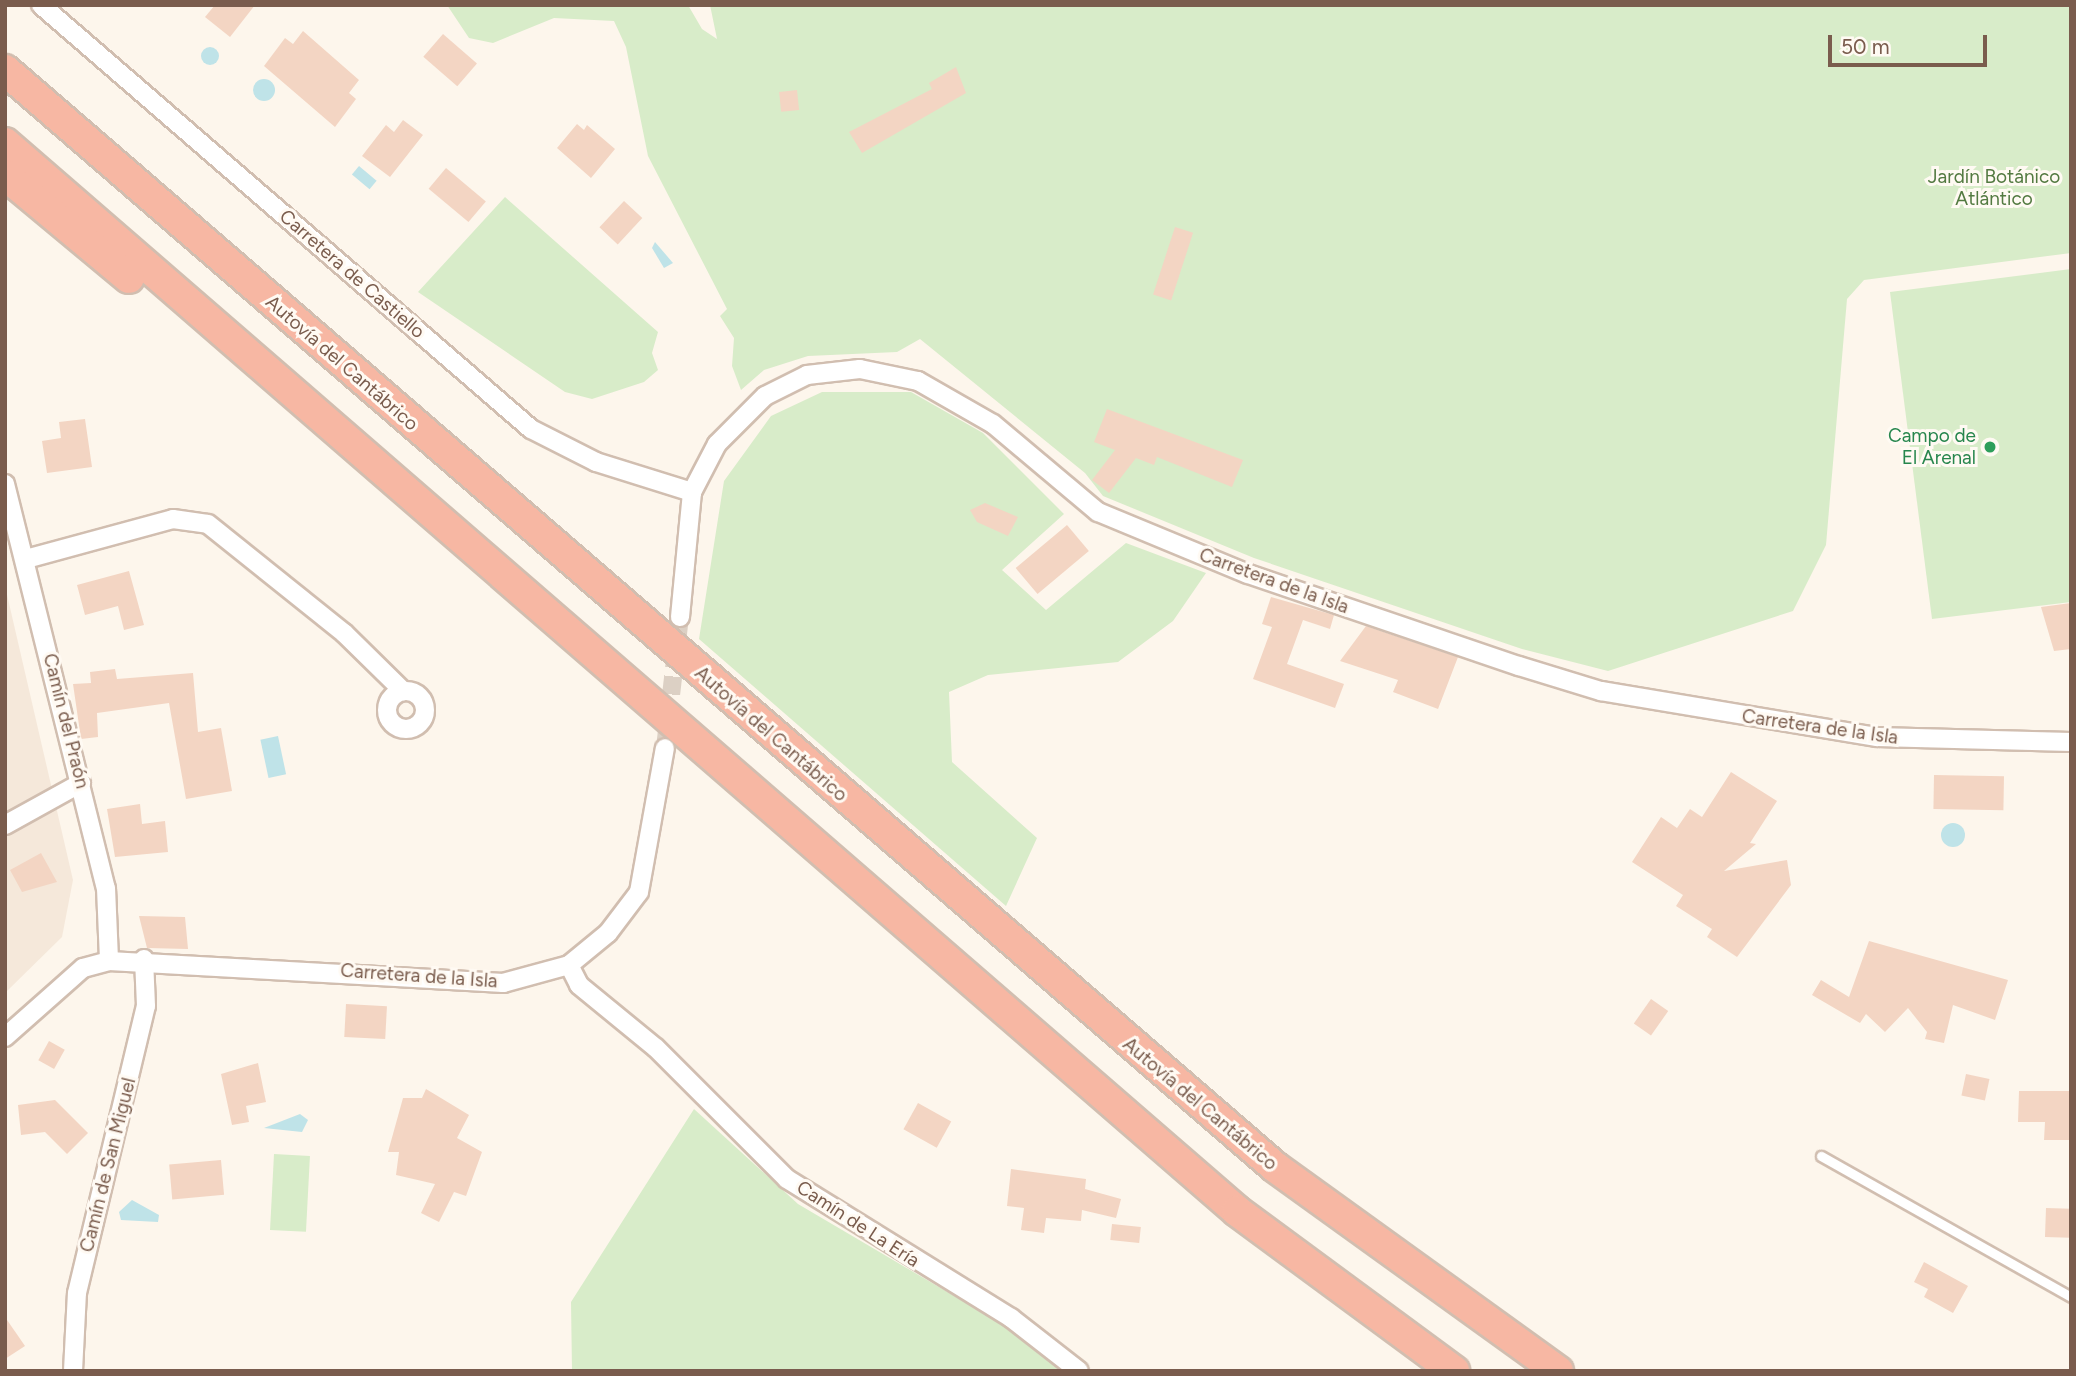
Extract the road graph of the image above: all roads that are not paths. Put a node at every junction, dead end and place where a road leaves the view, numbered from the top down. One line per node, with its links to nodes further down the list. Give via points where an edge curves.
1 (41, 5): 6 (street, Carretera de Castiello, via 531,429 596,463)
2 (5, 70): 25 (highway, Autovía del Cantábrico, via 1275,1167)
3 (5, 143): 8 (highway)
4 (5, 175): 8 (highway, via 318,436)
5 (5, 484): 7 (street, Camín del Praón)
6 (692, 492): 10 (street, Carretera de la Isla); 12 (street, Carretera de la Isla, via 718,444 765,396 807,375 860,369 918,381 993,424 1098,512 1248,574 1554,677 1601,691 1877,737)
7 (11, 530): 9 (street, Camín del Praón)
8 (459, 536): 24 (highway, via 1237,1210)
9 (26, 559): 11 (street, via 173,519 208,524 344,634); 14 (street, Camín del Praón)
10 (680, 617)
11 (403, 691)
12 (2071, 742)
13 (665, 748): 18 (street, Carretera de la Isla, via 639,892 608,933)
14 (81, 783): 15 (street); 17 (street, Camín del Praón, via 106,888)
15 (5, 825)
16 (144, 959): 17 (street, Carretera de la Isla); 18 (street, Carretera de la Isla, via 503,983); 22 (street, Camín de San Miguel, via 146,1006 77,1293)
17 (109, 961): 19 (street, Carretera de la Isla, via 83,968)
18 (569, 965): 23 (street, Camín de La Ería, via 579,985 656,1048 788,1179 1011,1318)
19 (5, 1037)
20 (1821, 1156): 21 (lane)
21 (2071, 1297)
22 (73, 1371)
23 (1079, 1371)
24 (1454, 1371)
25 (1558, 1371)

